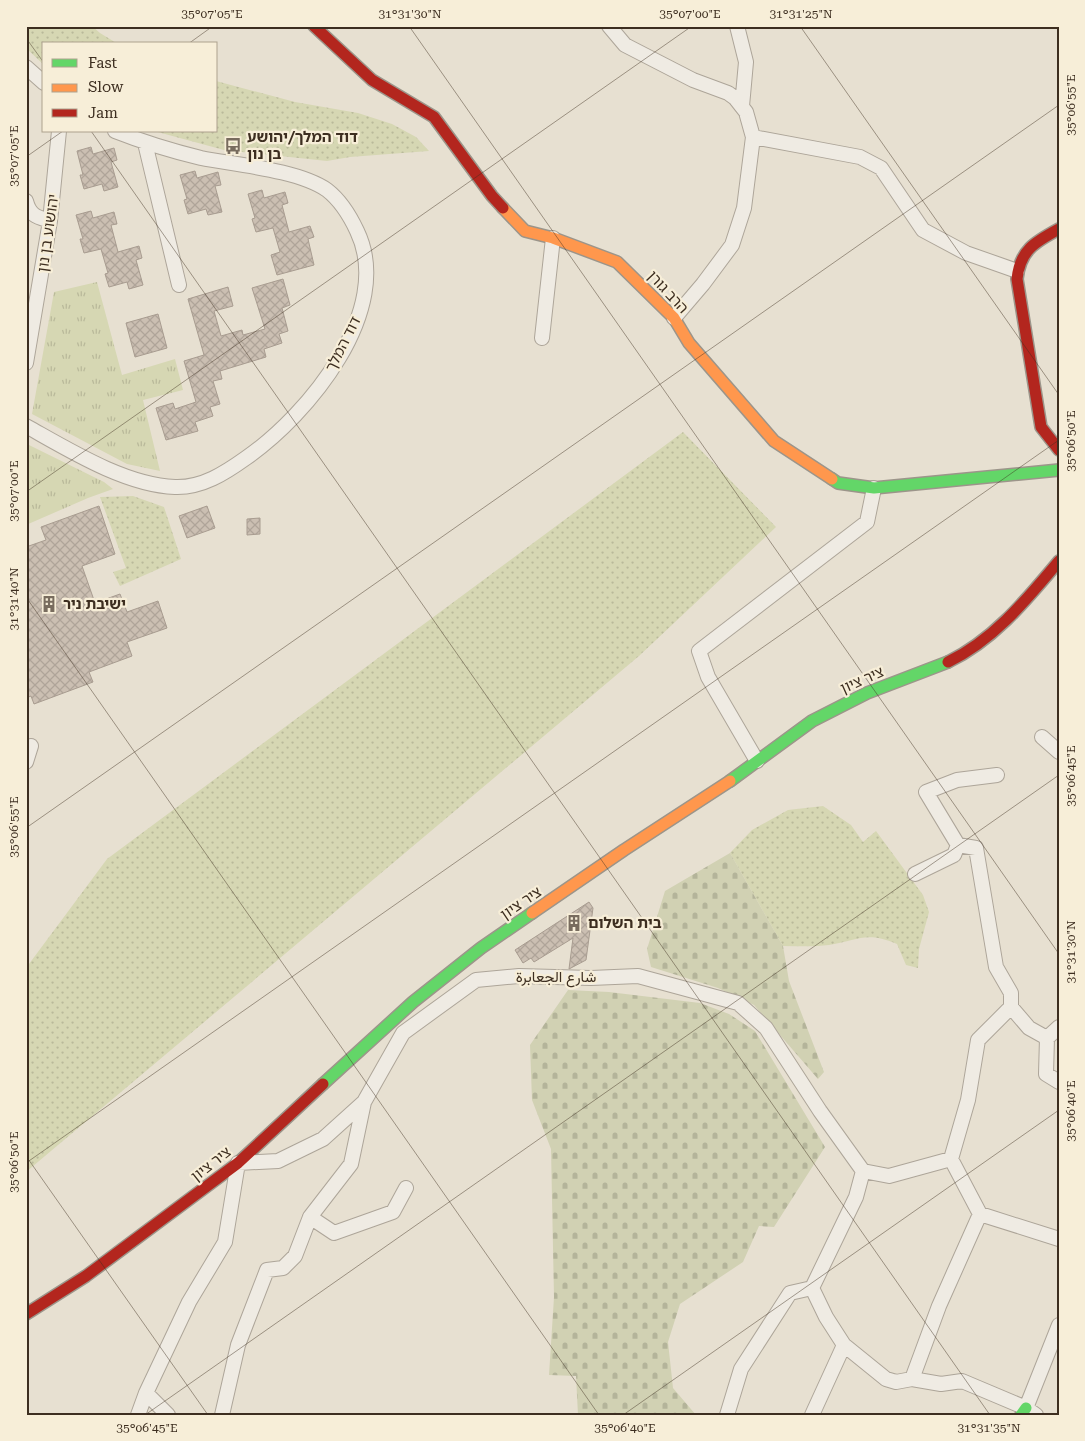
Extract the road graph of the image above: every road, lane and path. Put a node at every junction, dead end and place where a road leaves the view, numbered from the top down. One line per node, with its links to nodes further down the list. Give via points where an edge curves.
1 (314, 26): 14 (street, הרב גורן, via 372,80 434,117 492,196 525,231)
2 (608, 26): 6 (street, via 625,45 693,80 728,93)
3 (737, 26): 6 (street, via 746,62)
4 (26, 67): 5 (street)
5 (42, 81)
6 (742, 106): 9 (street)
7 (58, 132): 12 (street, יהושוע בן נון)
8 (118, 132): 10 (street, דוד המלך)
9 (753, 137): 15 (street, via 860,158 881,168 923,230 966,253); 17 (street, via 744,208 732,245)
10 (145, 142): 16 (street); 20 (street, דוד המלך, via 201,158 293,175 327,191 351,218 366,253 368,272 354,327 333,368 294,419 268,443 223,475 204,482 175,487 126,476 80,456)
11 (26, 201): 12 (street, via 28,210 36,217)
12 (50, 222): 19 (street, יהושוע בן נון)
13 (1059, 229): 15 (street, via 1028,249)
14 (553, 238): 17 (street, הרב גורן, via 617,262); 18 (street)
15 (1017, 271): 21 (street, via 1041,427)
16 (179, 285)
17 (674, 318): 23 (street, הרב גורן, via 689,343 774,441 838,483)
18 (542, 338)
19 (26, 363)
20 (26, 426)
21 (1059, 450)
22 (1059, 470): 23 (street, הרב גורן)
23 (874, 488): 28 (street, via 867,522 699,651 708,677)
24 (1059, 561): 28 (street, ציר ציון, via 1020,608 985,638 950,661 867,693 820,716)
25 (1042, 737): 27 (street)
26 (31, 746): 29 (street)
27 (1059, 752)
28 (757, 761): 39 (street, ציר ציון, via 473,954 413,1002)
29 (26, 762)
30 (997, 775): 31 (street, via 957,780 926,792)
31 (958, 844): 32 (street, via 954,855); 33 (street, via 976,848 996,967 1011,993)
32 (915, 874)
33 (1011, 1008): 35 (street, via 1029,1028); 38 (street, via 978,1040 968,1100)
34 (1059, 1027): 35 (street)
35 (1048, 1038): 36 (street, via 1046,1074)
36 (1059, 1082)
37 (364, 1102): 39 (street, شارع الجعابرة, via 323,1140 278,1161); 40 (street, شارع الجعابرة, via 403,1033 476,980 519,976 638,976 738,1003 766,1028); 43 (street, via 351,1164)
38 (951, 1159): 40 (street, via 889,1176); 42 (street)
39 (238, 1163): 46 (street, ציר ציון, via 86,1276); 50 (street, via 225,1242 189,1302)
40 (863, 1171): 45 (street, via 856,1197)
41 (406, 1188): 43 (street, via 393,1212 334,1233)
42 (980, 1214): 44 (street); 49 (street, via 939,1306)
43 (310, 1217): 54 (street, via 295,1256 283,1268 267,1270 238,1344)
44 (1059, 1240)
45 (812, 1288): 48 (street); 55 (street, via 790,1293 741,1369)
46 (26, 1314)
47 (1059, 1325): 51 (street)
48 (844, 1345): 49 (street, via 886,1378 896,1382); 56 (street)
49 (912, 1379): 51 (street, via 940,1384 962,1381)
50 (146, 1393): 52 (street); 53 (street)
51 (1028, 1413)
52 (138, 1415)
53 (168, 1415)
54 (222, 1415)
55 (727, 1415)
56 (812, 1415)

